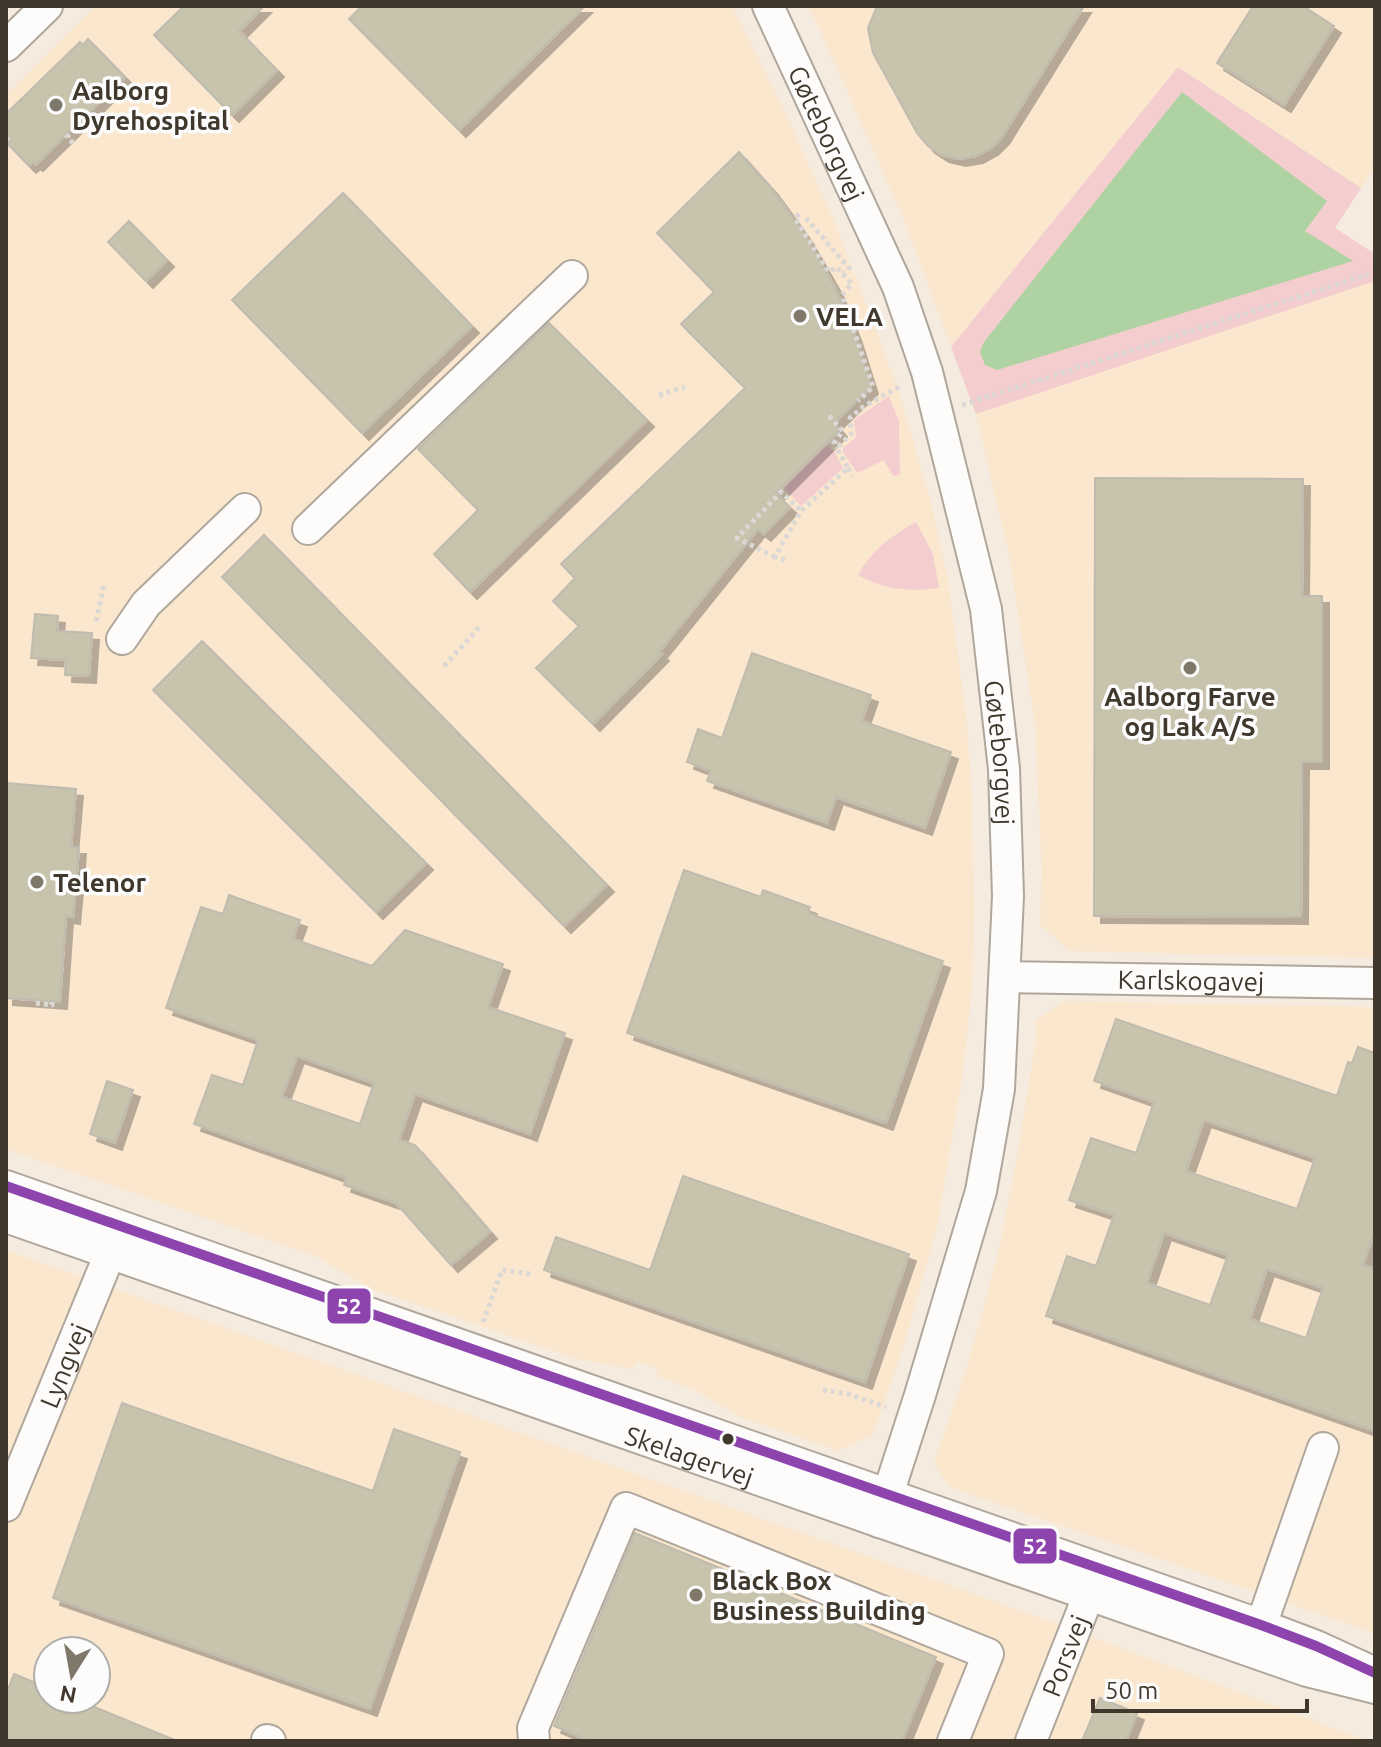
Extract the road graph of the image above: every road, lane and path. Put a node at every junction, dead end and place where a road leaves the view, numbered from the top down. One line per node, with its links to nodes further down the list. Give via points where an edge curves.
1 (47, 6): 3 (street)
2 (768, 6): 11 (street, Gøteborgvej, via 898,287)
3 (6, 46)
4 (87, 114): 5 (path, via 67,137)
5 (73, 143)
6 (799, 214): 9 (path, via 795,218 829,272 836,267)
7 (806, 218): 9 (path, via 849,268)
8 (1375, 272): 15 (path)
9 (842, 275): 14 (path, via 852,284 842,295 873,387 858,401)
10 (572, 276): 24 (street)
11 (927, 372): 14 (path); 15 (street, Gøteborgvej)
12 (685, 387): 13 (path)
13 (659, 395)
14 (863, 407): 17 (path, via 850,418 851,434)
15 (939, 413): 32 (street, Gøteborgvej, via 986,609 1004,769)
16 (829, 416): 17 (path, via 843,431)
17 (836, 445): 18 (path)
18 (848, 468): 19 (path); 20 (path)
19 (852, 476)
20 (816, 495): 21 (path); 23 (path)
21 (820, 502)
22 (245, 509): 30 (street, via 146,604)
23 (801, 511): 25 (path); 25 (path, via 781,492 737,538)
24 (308, 529)
25 (775, 557): 26 (path)
26 (785, 560)
27 (104, 585): 28 (path)
28 (96, 621)
29 (481, 625): 31 (path)
30 (122, 639)
31 (444, 666)
32 (1005, 977): 33 (street, Karlskogavej); 42 (street, Gøteborgvej, via 999,1089 981,1191)
33 (1375, 983)
34 (52, 1002): 35 (path)
35 (36, 1003)
36 (6, 1186): 38 (street, Skelagervej)
37 (6, 1217): 38 (street, Skelagervej)
38 (116, 1239): 40 (street, Skelagervej); 44 (street, Lyngvej); 45 (street, Skelagervej)
39 (531, 1274): 40 (path, via 502,1270)
40 (473, 1350): 45 (street, Skelagervej)
41 (823, 1390): 42 (path)
42 (913, 1417): 45 (street, Gøteborgvej)
43 (1323, 1448): 47 (street)
44 (6, 1506)
45 (883, 1508): 46 (street, Skelagervej)
46 (1094, 1582): 47 (street, Skelagervej); 52 (street, Porsvej)
47 (1256, 1638): 48 (street, Skelagervej, via 1316,1646); 49 (street, Skelagervej, via 1307,1671)
48 (1375, 1673)
49 (1375, 1688)
50 (534, 1741): 51 (street, via 533,1728 626,1508 988,1654)
51 (953, 1741)
52 (1031, 1741)

